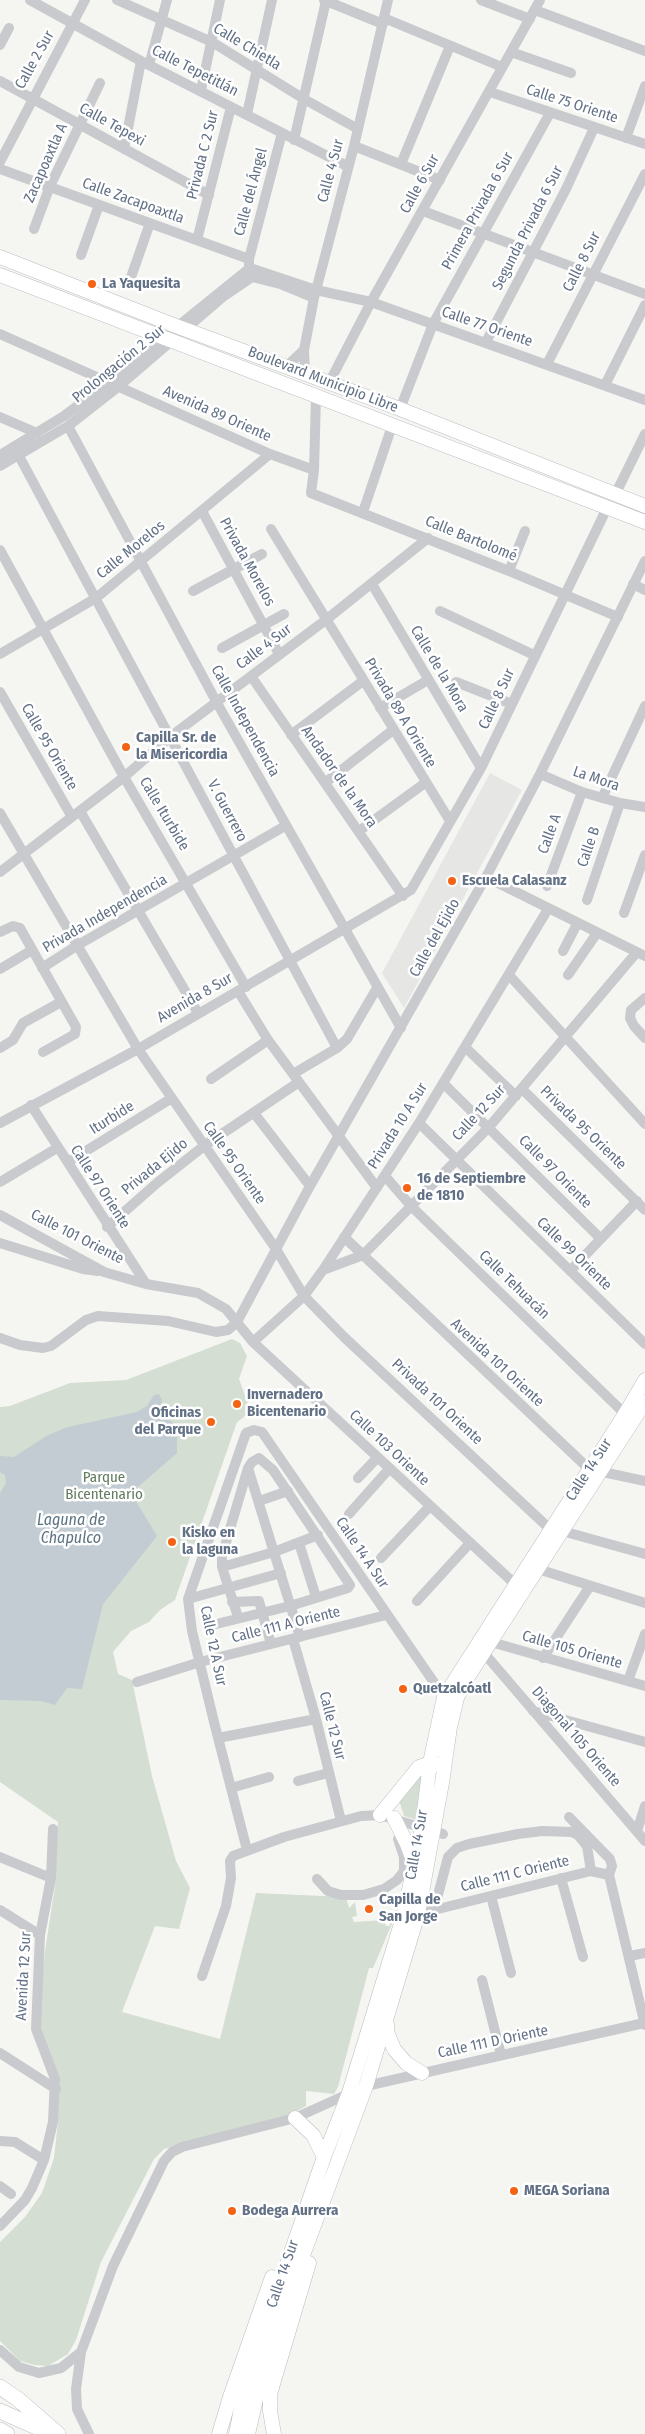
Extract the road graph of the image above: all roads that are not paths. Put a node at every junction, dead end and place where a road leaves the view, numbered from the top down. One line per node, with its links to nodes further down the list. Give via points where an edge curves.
1 (30, 0): 14 (street, Calle Tepetitlán)
2 (85, 0): 14 (street, Calle 2 Sur)
3 (117, 0): 12 (street, Calle Chietla)
4 (167, 0): 12 (street)
5 (220, 0): 16 (street)
6 (272, 0): 23 (street)
7 (325, 0): 13 (street); 31 (street)
8 (388, 0): 13 (street, Calle 4 Sur)
9 (481, 0): 11 (street)
10 (540, 0): 11 (street, Calle 6 Sur)
11 (532, 15): 19 (street); 20 (street, Calle 6 Sur)
12 (162, 21): 16 (street, Calle Chietla); 21 (street)
13 (383, 21): 18 (street); 37 (street, Calle 4 Sur)
14 (72, 24): 21 (street, Calle Tepetitlán); 30 (street, Calle 2 Sur)
15 (9, 28): 17 (street)
16 (212, 42): 23 (street, Calle Chietla); 28 (street)
17 (0, 45)
18 (450, 46): 22 (street); 45 (street)
19 (645, 51)
20 (511, 52): 22 (street, Calle 6 Sur); 24 (street)
21 (145, 62): 28 (street, Calle Tepetitlán); 43 (street)
22 (502, 67): 29 (street, Calle 6 Sur)
23 (256, 69): 31 (street, Calle Chietla); 34 (street)
24 (571, 73)
25 (0, 81): 30 (street, Calle Tepexi)
26 (100, 83): 35 (street, Zacapoaxtla A)
27 (645, 86): 39 (street)
28 (201, 90): 32 (street, Calle Tepetitlán)
29 (490, 92): 33 (street, Calle 75 Oriente); 49 (street, Calle 6 Sur)
30 (31, 99): 35 (street, Calle Tepexi); 44 (street, Calle 2 Sur)
31 (304, 99): 37 (street, Calle Chietla); 40 (street)
32 (231, 107): 34 (street, Calle Tepetitlán); 51 (street, Privada C 2 Sur)
33 (550, 113): 36 (street, Calle 75 Oriente); 56 (street, Primera Privada 6 Sur)
34 (247, 114): 38 (street, Calle Tepetitlán)
35 (80, 124): 43 (street, Calle Tepexi); 50 (street, Zacapoaxtla A)
36 (594, 128): 39 (street, Calle 75 Oriente); 58 (street, Segunda Privada 6 Sur)
37 (358, 129): 42 (street, Calle 4 Sur)
38 (282, 133): 40 (street, Calle Tepetitlán); 61 (street, Calle del Ángel)
39 (626, 138): 41 (street, Calle 75 Oriente)
40 (294, 140): 46 (street, Calle Tepetitlán)
41 (645, 144)
42 (354, 146): 45 (street); 46 (street, Calle 4 Sur)
43 (124, 149): 51 (street, Calle Tepexi)
44 (0, 162)
45 (401, 164): 49 (street)
46 (347, 166): 65 (street, Calle 4 Sur)
47 (0, 169): 50 (street, Calle Zacapoaxtla)
48 (645, 174): 62 (street, Calle 8 Sur)
49 (440, 180): 53 (street, Calle 6 Sur)
50 (50, 186): 52 (street, Calle Zacapoaxtla); 55 (street, Zacapoaxtla A)
51 (209, 195): 57 (street, Privada C 2 Sur)
52 (99, 205): 54 (street, Calle Zacapoaxtla); 59 (street)
53 (423, 211): 56 (street); 67 (street, Calle 6 Sur)
54 (150, 223): 57 (street, Calle Zacapoaxtla); 64 (street)
55 (34, 229)
56 (482, 234): 58 (street); 69 (street, Primera Privada 6 Sur)
57 (197, 240): 61 (street, Calle Zacapoaxtla)
58 (533, 252): 62 (street); 73 (street, Segunda Privada 6 Sur)
59 (80, 255)
60 (0, 257): 70 (main road, Boulevard Municipio Libre)
61 (250, 268): 65 (street, Calle Zacapoaxtla); 70 (street, Prolongación 2 Sur, via 224,296)
62 (592, 274): 66 (street); 75 (street, Calle 8 Sur)
63 (0, 275): 72 (main road, Boulevard Municipio Libre)
64 (130, 280)
65 (315, 294): 67 (street, Calle 77 Oriente); 74 (street, Calle 4 Sur)
66 (645, 294)
67 (371, 302): 69 (street, Calle 77 Oriente); 78 (street, Calle 6 Sur)
68 (645, 305): 80 (street)
69 (433, 324): 73 (street, Calle 77 Oriente); 83 (street, Primera Privada 6 Sur)
70 (180, 328): 72 (street, Prolongación 2 Sur); 76 (main road, Boulevard Municipio Libre)
71 (0, 334): 79 (street, Avenida 89 Oriente)
72 (166, 340): 79 (street, Prolongación 2 Sur); 81 (main road, Boulevard Municipio Libre)
73 (486, 342): 75 (street, Calle 77 Oriente)
74 (304, 350): 76 (street); 77 (street, Calle 4 Sur)
75 (547, 364): 80 (street, Calle 77 Oriente)
76 (287, 366): 77 (main road, Boulevard Municipio Libre)
77 (305, 372): 78 (main road, Boulevard Municipio Libre)
78 (329, 383): 83 (main road, Boulevard Municipio Libre)
79 (113, 384): 85 (street, Prolongación 2 Sur); 87 (street, Prolongación 2 Sur); 89 (street, Avenida 89 Oriente)
80 (605, 386): 82 (street, Calle 77 Oriente)
81 (316, 398): 86 (main road, Boulevard Municipio Libre); 93 (street)
82 (645, 400)
83 (400, 409): 94 (main road, Boulevard Municipio Libre)
84 (0, 417): 87 (street)
85 (68, 426): 91 (street, Prolongación 2 Sur); 105 (street, Calle Independencia)
86 (392, 426): 96 (main road, Boulevard Municipio Libre); 98 (street)
87 (36, 433): 90 (street, Prolongación 2 Sur)
88 (645, 434): 94 (street)
89 (270, 454): 93 (street, Avenida 89 Oriente); 97 (street, Calle Morelos)
90 (0, 455)
91 (18, 456): 92 (street, Prolongación 2 Sur); 114 (street, V. Guerrero)
92 (0, 466)
93 (314, 470): 98 (street, Calle Bartolomé, via 311,493)
94 (615, 495): 95 (main road, Boulevard Municipio Libre)
95 (645, 506)
96 (607, 508): 99 (main road, Boulevard Municipio Libre); 113 (street, Calle 8 Sur)
97 (202, 511): 105 (street, Calle Morelos); 107 (street, Privada Morelos)
98 (363, 512): 102 (street, Calle Bartolomé)
99 (645, 522)
100 (271, 529): 118 (street)
101 (525, 531): 108 (street)
102 (428, 538): 108 (street, Calle Bartolomé); 109 (street, Calle 4 Sur)
103 (0, 550): 120 (street, Calle Iturbide)
104 (262, 554): 107 (street)
105 (141, 561): 114 (street, Calle Morelos); 130 (street, Calle Independencia)
106 (645, 561): 110 (street, Calle del Ejido)
107 (234, 570): 112 (street); 119 (street, Privada Morelos)
108 (509, 571): 113 (street, Calle Bartolomé)
109 (372, 584): 118 (street, Calle 4 Sur); 126 (street, Calle de la Mora)
110 (633, 584): 111 (street); 117 (street, Calle del Ejido)
111 (645, 590)
112 (193, 591)
113 (566, 595): 117 (street, Calle Bartolomé); 124 (street, Calle 8 Sur)
114 (96, 598): 120 (street, Calle Morelos); 136 (street, V. Guerrero)
115 (440, 611): 124 (street)
116 (284, 614): 119 (street)
117 (618, 616): 138 (street, Calle del Ejido)
118 (327, 619): 123 (street, Calle 4 Sur); 127 (street, Privada 89 A Oriente)
119 (264, 625): 121 (street); 123 (street, Privada Morelos)
120 (43, 630): 122 (street, Calle Morelos); 139 (street, Calle Iturbide)
121 (222, 648)
122 (0, 654)
123 (279, 654): 125 (street, Calle 4 Sur)
124 (534, 655): 131 (street, Calle 8 Sur)
125 (251, 676): 130 (street, Calle 4 Sur); 135 (street, Andador de la Mora)
126 (428, 680): 133 (street); 137 (street, Calle de la Mora)
127 (364, 681): 133 (street, Privada 89 A Oriente); 135 (street)
128 (456, 682): 131 (street)
129 (0, 692): 147 (street, Calle 95 Oriente)
130 (217, 703): 136 (street, Calle 4 Sur); 149 (street, Calle Independencia)
131 (512, 704): 137 (street, Calle 8 Sur)
132 (645, 706): 143 (street)
133 (380, 708): 134 (street, Privada 89 A Oriente)
134 (393, 730): 140 (street); 141 (street, Privada 89 A Oriente)
135 (291, 735): 140 (street, Andador de la Mora)
136 (170, 737): 139 (street, Calle 4 Sur); 153 (street, V. Guerrero)
137 (481, 768): 148 (street, Calle 8 Sur)
138 (540, 774): 142 (street, La Mora); 155 (street, Calle del Ejido)
139 (124, 776): 147 (street, Calle 4 Sur); 156 (street, Calle Iturbide)
140 (326, 782): 150 (street, Andador de la Mora)
141 (425, 783): 148 (street, Privada 89 A Oriente); 150 (street)
142 (582, 792): 143 (street, La Mora); 157 (street, Calle A)
143 (602, 798): 144 (street, La Mora)
144 (620, 803): 145 (street, La Mora); 159 (street, Calle B)
145 (645, 807)
146 (0, 813): 151 (street)
147 (76, 814): 151 (street, Calle 4 Sur); 161 (street, Calle 95 Oriente)
148 (450, 821): 158 (street, Calle 8 Sur, via 414,887)
149 (285, 826): 153 (street, Privada Independencia); 164 (street, Calle Independencia)
150 (359, 831): 158 (street, Andador de la Mora)
151 (24, 853): 154 (street, Calle 4 Sur); 167 (street, Calle 95 Oriente)
152 (645, 855): 162 (street)
153 (234, 856): 156 (street, Privada Independencia); 171 (street, V. Guerrero)
154 (0, 872)
155 (486, 877): 160 (street); 181 (street, Calle del Ejido)
156 (187, 884): 161 (street, Privada Independencia); 177 (street, Calle Iturbide)
157 (547, 886)
158 (403, 896): 164 (street, Avenida 8 Sur)
159 (587, 900)
160 (548, 909): 163 (street); 174 (street, Privada 10 A Sur)
161 (140, 911): 167 (street, Privada Independencia); 180 (street, Calle 95 Oriente)
162 (624, 913)
163 (577, 924): 166 (street); 169 (street)
164 (345, 929): 171 (street, Avenida 8 Sur); 176 (street, Calle Independencia)
165 (0, 932): 168 (street, via 10,926 18,926)
166 (597, 933): 170 (street); 175 (street)
167 (78, 945): 172 (street, Privada Independencia); 188 (street, Calle 95 Oriente)
168 (32, 950): 172 (street); 173 (street)
169 (563, 951)
170 (641, 954): 182 (street, Calle 12 Sur)
171 (289, 963): 177 (street, Avenida 8 Sur); 187 (street, V. Guerrero)
172 (42, 968): 179 (street)
173 (0, 969)
174 (509, 975): 182 (street); 185 (street, Privada 10 A Sur)
175 (568, 975)
176 (377, 988): 181 (street, Calle Independencia); 187 (street, Privada Ejido, via 353,1032)
177 (242, 989): 180 (street, Avenida 8 Sur); 184 (street, Calle Iturbide)
178 (645, 998): 183 (street, via 632,1010 630,1018)
179 (61, 1002): 186 (street, via 23,1023 13,1040); 189 (street, via 76,1026 76,1032)
180 (198, 1013): 188 (street, Avenida 8 Sur)
181 (401, 1028): 201 (street, Calle del Ejido)
182 (566, 1036): 193 (street, Calle 12 Sur); 199 (street)
183 (645, 1038)
184 (268, 1040): 190 (street, Calle Iturbide); 191 (street)
185 (465, 1047): 192 (street, Privada 10 A Sur); 193 (street, Privada 95 Oriente)
186 (0, 1048)
187 (336, 1048): 190 (street, Privada Ejido)
188 (138, 1049): 194 (street, Calle 95 Oriente); 195 (street, Avenida 8 Sur)
189 (43, 1052)
190 (296, 1078): 196 (street, Privada Ejido); 201 (street, Calle Iturbide)
191 (211, 1079)
192 (443, 1084): 198 (street, Privada 10 A Sur); 200 (street, Calle 97 Oriente)
193 (519, 1093): 200 (street, Calle 12 Sur); 210 (street, Privada 95 Oriente)
194 (172, 1098): 202 (street, Calle 95 Oriente); 205 (street, Iturbide)
195 (31, 1105): 197 (street, Avenida 8 Sur); 203 (street, Calle 97 Oriente)
196 (254, 1113): 202 (street, Privada Ejido); 208 (street)
197 (0, 1123)
198 (419, 1123): 204 (street, Calle 99 Oriente); 206 (street, Privada 10 A Sur)
199 (645, 1124)
200 (489, 1127): 204 (street, Calle 12 Sur); 216 (street, Calle 97 Oriente)
201 (338, 1136): 208 (street, Calle del Ejido); 209 (street, Calle Iturbide)
202 (204, 1146): 214 (street, Privada Ejido); 218 (street, Calle 95 Oriente)
203 (58, 1148): 205 (street, Calle 97 Oriente); 207 (street)
204 (456, 1160): 211 (street, Calle 12 Sur); 221 (street, Calle 99 Oriente)
205 (68, 1162): 214 (street, Calle 97 Oriente)
206 (385, 1176): 209 (street, Privada 10 A Sur); 211 (street, Calle Tehuacán)
207 (0, 1182)
208 (310, 1186): 218 (street, Calle del Ejido)
209 (377, 1188): 215 (street, Privada 10 A Sur)
210 (637, 1201): 212 (street, Privada 95 Oriente); 216 (street)
211 (411, 1206): 219 (street, Calle 12 Sur); 232 (street, Calle Tehuacán)
212 (645, 1210)
213 (0, 1215): 222 (street, Calle 101 Oriente)
214 (108, 1227): 223 (street, Calle 97 Oriente)
215 (344, 1237): 219 (street, Avenida 101 Oriente); 220 (street, Privada 10 A Sur)
216 (600, 1238): 221 (street)
217 (0, 1243): 222 (street, via 83,1269)
218 (276, 1249): 224 (street, Calle 95 Oriente); 226 (street, Calle del Ejido)
219 (363, 1255): 220 (street, Calle 12 Sur); 237 (street, Avenida 101 Oriente, via 457,1347)
220 (323, 1270): 224 (street, Privada 10 A Sur)
221 (570, 1271): 229 (street, Calle 99 Oriente)
222 (104, 1272): 223 (street, Calle 101 Oriente)
223 (146, 1284): 225 (street, Calle 101 Oriente, via 198,1293)
224 (304, 1296): 228 (street, Privada 10 A Sur); 244 (street, Privada 101 Oriente, via 344,1337)
225 (226, 1309): 226 (street, Calle 103 Oriente)
226 (237, 1322): 227 (street, via 228,1330 216,1332 168,1321 98,1316 86,1320 51,1346 35,1347); 228 (street, Calle 103 Oriente)
227 (0, 1338)
228 (253, 1342): 234 (street, Calle 103 Oriente)
229 (645, 1344)
230 (645, 1380): 232 (main road, Calle 14 Sur)
231 (645, 1402): 237 (main road, Calle 14 Sur)
232 (626, 1414): 237 (main road, Calle 14 Sur)
233 (254, 1430): 258 (street, Calle 12 A Sur, via 244,1437); 264 (street, Calle 14 A Sur, via 267,1438)
234 (377, 1458): 236 (street, Calle 103 Oriente); 238 (street)
235 (248, 1468): 240 (street, via 255,1459 263,1460); 241 (street, Calle 12 Sur); 251 (street, via 222,1553)
236 (389, 1469): 242 (street, Calle 103 Oriente); 243 (street)
237 (595, 1470): 239 (street, Avenida 101 Oriente); 244 (main road, Calle 14 Sur)
238 (358, 1478)
239 (645, 1482)
240 (288, 1491): 241 (street); 245 (street)
241 (259, 1501): 248 (street, Calle 12 Sur)
242 (430, 1506): 247 (street, Calle 103 Oriente); 250 (street)
243 (350, 1514)
244 (556, 1530): 249 (street); 252 (main road, Calle 14 Sur); 254 (main road, Calle 14 Sur)
245 (318, 1535): 246 (street); 257 (street, via 350,1585)
246 (299, 1543): 248 (street); 257 (street)
247 (470, 1543): 254 (street, Calle 103 Oriente); 260 (street)
248 (274, 1552): 251 (street); 253 (street, Calle 12 Sur)
249 (645, 1554)
250 (381, 1558)
251 (222, 1567): 256 (street)
252 (538, 1569): 255 (street); 270 (main road, Calle 14 Sur)
253 (281, 1574): 256 (street); 262 (street, Calle 12 Sur)
254 (516, 1585): 276 (main road, Calle 14 Sur)
255 (590, 1586): 261 (street); 271 (street)
256 (227, 1588): 258 (street); 259 (street)
257 (316, 1597): 262 (street)
258 (188, 1599): 272 (street, Calle 12 A Sur)
259 (232, 1602): 263 (street, via 258,1600); 265 (street)
260 (417, 1602)
261 (645, 1603)
262 (290, 1606): 263 (street); 268 (street, Calle 12 Sur)
263 (262, 1613): 265 (street); 269 (street)
264 (386, 1615): 268 (street, Calle 111 A Oriente); 276 (street, Calle 14 A Sur)
265 (238, 1617): 266 (street)
266 (208, 1626)
267 (645, 1634): 274 (street)
268 (297, 1638): 269 (street, Calle 111 A Oriente); 278 (street, Calle 12 Sur)
269 (271, 1644): 272 (street, Calle 111 A Oriente)
270 (488, 1648): 271 (street, Calle 105 Oriente); 277 (street, Diagonal 105 Oriente); 282 (main road, Calle 14 Sur, via 457,1698)
271 (544, 1658): 274 (street, Calle 105 Oriente)
272 (200, 1662): 273 (street, Calle 111 A Oriente); 279 (street, Calle 12 A Sur)
273 (137, 1682)
274 (628, 1682): 275 (street, Calle 105 Oriente)
275 (645, 1686)
276 (444, 1697): 281 (main road, Calle 14 Sur)
277 (533, 1710): 280 (street); 293 (street, Diagonal 105 Oriente)
278 (316, 1719): 279 (street); 283 (street, Calle 12 Sur)
279 (218, 1738): 286 (street, Calle 12 A Sur)
280 (645, 1742)
281 (430, 1763): 282 (main road); 288 (main road, via 419,1767); 292 (main road, Calle 14 Sur)
282 (444, 1766): 292 (main road, Calle 14 Sur)
283 (328, 1773): 285 (street); 290 (street, Calle 12 Sur)
284 (269, 1777): 286 (street)
285 (298, 1781)
286 (231, 1788): 295 (street, Calle 12 A Sur)
287 (645, 1806): 293 (street)
288 (388, 1817): 290 (street); 292 (street); 297 (main road, via 407,1844); 302 (street, via 404,1858 404,1871 397,1880 376,1892 349,1896 328,1891)
289 (569, 1817): 298 (street, via 610,1859)
290 (341, 1821): 295 (street)
291 (53, 1829): 300 (street, Avenida 12 Sur)
292 (433, 1831): 297 (main road, Calle 14 Sur); 306 (main road, Calle 14 Sur)
293 (638, 1831): 294 (street, Diagonal 105 Oriente)
294 (645, 1841)
295 (247, 1850): 312 (street, via 234,1856 230,1862 226,1906)
296 (0, 1857): 300 (street)
297 (415, 1865): 321 (main road, Calle 14 Sur, via 396,1941)
298 (610, 1870): 299 (street, Calle 111 C Oriente); 310 (street)
299 (591, 1871): 301 (street, Calle 111 C Oriente); 305 (street, via 587,1846 578,1835 565,1831 518,1834 469,1844 448,1857)
300 (51, 1878): 307 (street, Avenida 12 Sur)
301 (561, 1878): 303 (street, Calle 111 C Oriente); 309 (street)
302 (317, 1879)
303 (491, 1896): 305 (street, Calle 111 C Oriente); 311 (street)
304 (0, 1910): 307 (street)
305 (434, 1910): 306 (street, Calle 111 C Oriente)
306 (418, 1914): 314 (main road, Calle 14 Sur)
307 (40, 1935): 320 (street, Avenida 12 Sur, via 36,2029 54,2072)
308 (645, 1953): 310 (street)
309 (582, 1956)
310 (630, 1956): 315 (street)
311 (511, 1973)
312 (202, 1976)
313 (482, 1980): 317 (street)
314 (388, 2018): 318 (main road, via 387,2032 394,2049 406,2063); 319 (main road, Calle 14 Sur)
315 (644, 2024): 317 (street, Calle 111 D Oriente)
316 (0, 2053): 320 (street)
317 (501, 2055): 318 (street, Calle 111 D Oriente)
318 (422, 2073): 319 (street, Calle 111 D Oriente)
319 (366, 2086): 321 (street, Calle 111 D Oriente); 329 (main road, Calle 14 Sur)
320 (56, 2089): 325 (street, Avenida 12 Sur, via 54,2122)
321 (343, 2095): 322 (street, Calle 111 D Oriente); 324 (main road, Calle 14 Sur)
322 (295, 2118): 324 (main road, via 313,2135); 333 (street, Calle 111 D Oriente, via 182,2147 168,2155 113,2266)
323 (0, 2141): 325 (street, via 15,2142)
324 (325, 2153): 327 (main road, Calle 14 Sur)
325 (44, 2160): 330 (street, Avenida 12 Sur, via 25,2200)
326 (0, 2186): 328 (street)
327 (312, 2191): 331 (main road, Calle 14 Sur); 341 (main road, via 298,2206)
328 (10, 2194)
329 (316, 2221): 331 (main road, Calle 14 Sur); 344 (main road, via 314,2245 270,2394)
330 (0, 2226)
331 (287, 2280): 342 (main road, Calle 14 Sur, via 246,2383); 343 (main road, Calle 14 Sur)
332 (0, 2350): 333 (street, via 19,2367 39,2373 61,2368)
333 (82, 2352): 340 (street, Calle 111 D Oriente, via 76,2389 77,2409)
334 (0, 2387): 339 (highway)
335 (0, 2411): 338 (highway)
336 (0, 2430): 337 (highway)
337 (7, 2434)
338 (51, 2434)
339 (58, 2434)
340 (89, 2434)
341 (219, 2434)
342 (236, 2434)
343 (248, 2434)
344 (274, 2434)

